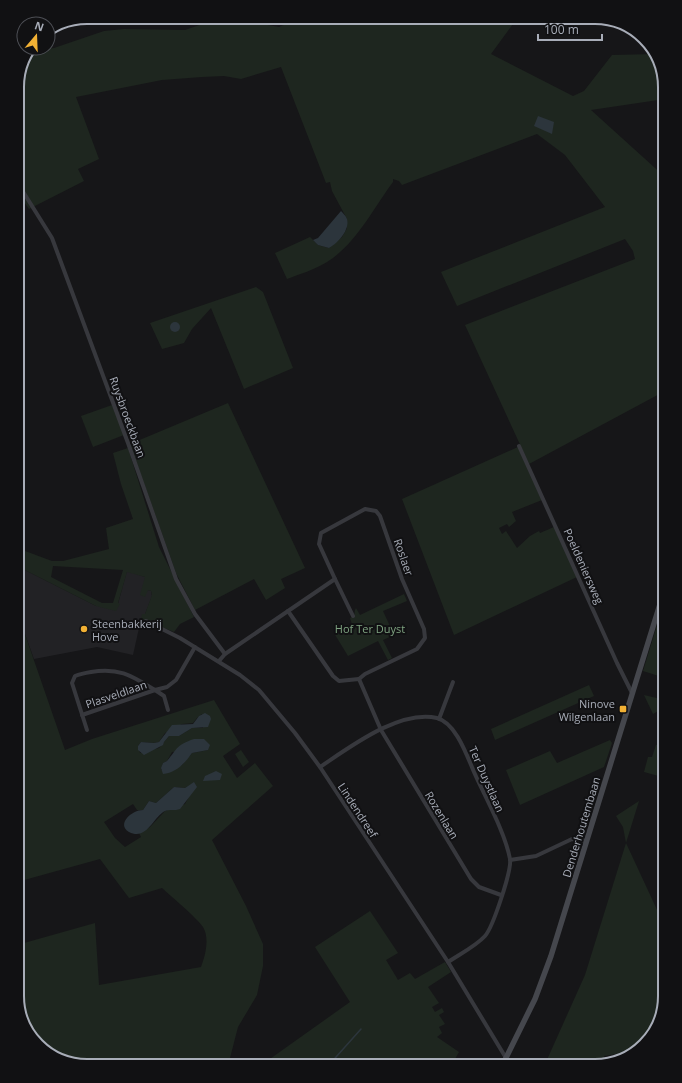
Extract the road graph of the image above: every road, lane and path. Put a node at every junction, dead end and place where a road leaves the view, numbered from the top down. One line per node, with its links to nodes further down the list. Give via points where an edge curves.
1 (24, 193): 9 (street, Ruysbroeckbaan, via 52,238 176,579 195,614)
2 (519, 446): 14 (street, Poeldeniersweg)
3 (335, 579): 5 (street); 6 (street, Roslaer); 11 (street, Roslaer, via 319,544 321,533 365,509 376,511 424,629 425,638 417,649)
4 (658, 610): 14 (street, Denderhoutembaan)
5 (288, 611): 9 (street); 11 (street, Roslaer, via 333,676 339,681 346,682)
6 (353, 616)
7 (146, 621): 8 (street, Lindendreef)
8 (195, 647): 10 (street, Lindendreef); 13 (street, Plasveldlaan, via 176,680)
9 (225, 654): 10 (street)
10 (219, 661): 20 (street, Lindendreef, via 258,690)
11 (359, 679): 19 (street)
12 (453, 682): 17 (street)
13 (155, 690): 15 (street, Plasveldlaan, via 164,696); 16 (street, Plasveldlaan); 16 (street, Plasveldlaan, via 116,670 78,675 72,683)
14 (632, 692): 21 (street, Denderhoutembaan)
15 (168, 710)
16 (82, 715): 18 (street, Plasveldlaan)
17 (439, 719): 19 (street, via 416,717); 22 (street, Ter Duystlaan, via 453,730 463,746 504,840)
18 (87, 730)
19 (381, 730): 20 (street); 23 (street, Rozenlaan, via 470,879 479,887)
20 (320, 767): 24 (street, Lindendreef)
21 (587, 841): 22 (street, via 572,839 536,856); 25 (street, Denderhoutembaan, via 535,999)
22 (510, 860): 23 (street)
23 (501, 895): 24 (street, via 492,925 486,935)
24 (448, 962): 25 (street, Lindendreef)
25 (506, 1058)

